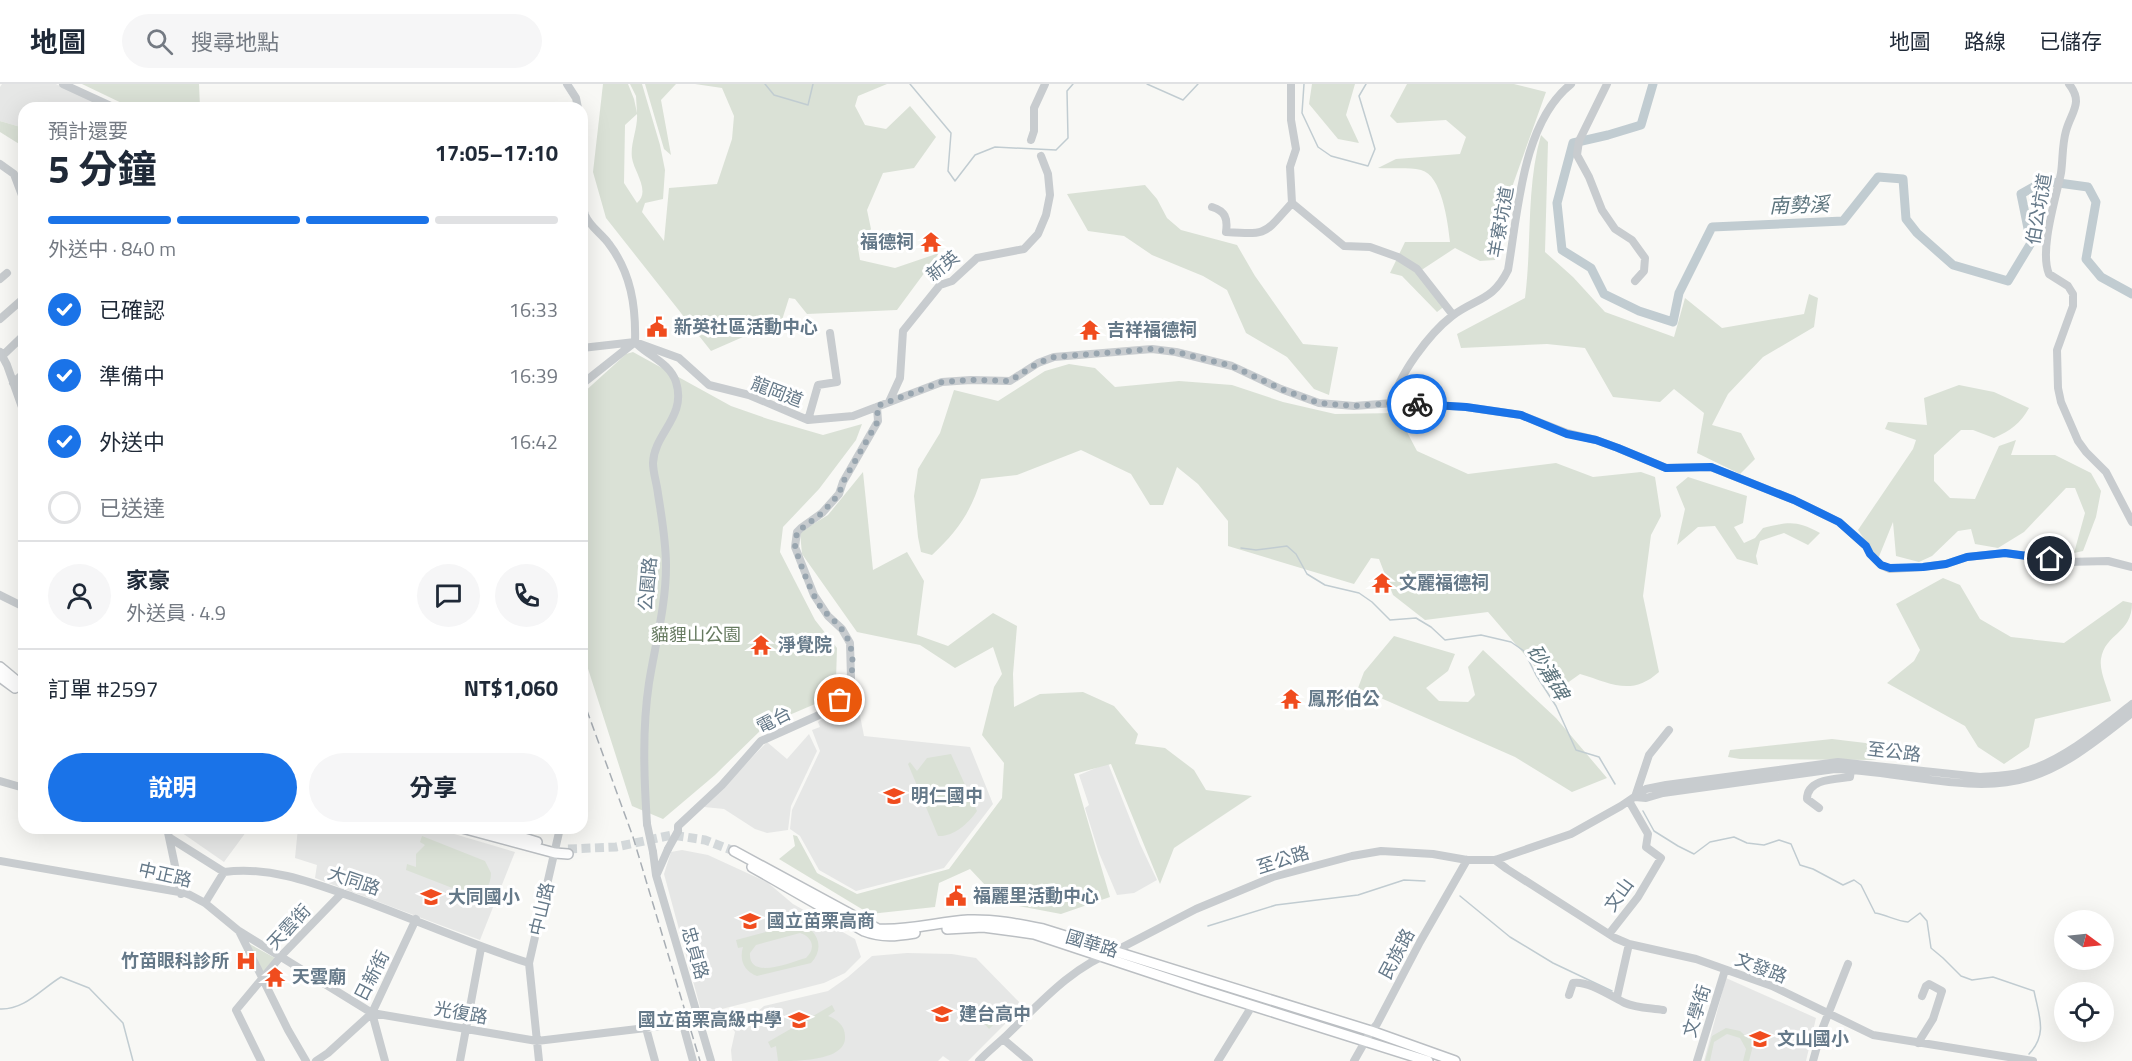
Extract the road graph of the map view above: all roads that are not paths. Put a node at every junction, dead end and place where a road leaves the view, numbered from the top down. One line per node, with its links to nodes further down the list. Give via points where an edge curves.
1 (63, 84): 8 (street)
2 (567, 84): 9 (street)
3 (1045, 84): 10 (street, via 1034,108)
4 (1291, 84): 14 (street, via 1296,149 1290,167)
5 (1571, 84): 21 (street, 羊寮坑道, via 1551,104 1528,158 1508,270 1499,287)
6 (1607, 84): 19 (street, via 1579,141 1578,155 1606,216 1645,258 1644,271)
7 (2069, 84): 36 (street, 伯公坑道, via 2074,90 2076,111 2066,131 2046,268 2073,294 2073,306 2057,350 2058,388 2078,441 2106,472)
8 (102, 102)
9 (577, 102)
10 (1031, 140)
11 (1041, 156): 32 (street, 新英, via 1050,195 1038,234 1024,249 977,258 952,281 940,285 903,331 900,378)
12 (0, 164): 13 (street, via 14,174)
13 (18, 185)
14 (1292, 203): 15 (street, via 1268,229 1258,234 1226,232 1226,216); 21 (street, via 1344,246 1370,247 1417,269)
15 (1212, 207)
16 (588, 220): 25 (street, via 615,251 627,274 634,302)
17 (7, 273): 18 (street)
18 (0, 279)
19 (1635, 281)
20 (18, 304): 22 (street)
21 (1454, 315): 33 (street, 羊寮坑道, via 1417,356 1394,392)
22 (0, 320)
23 (830, 333): 35 (street, via 837,382 818,385)
24 (18, 340): 27 (street)
25 (635, 342): 26 (street, 龍岡道); 29 (street); 35 (street, 龍岡道, via 679,358 709,385 749,395); 61 (street, 公園路, bridge, via 667,366 679,395 677,409 653,462 666,568 646,707 644,781)
26 (588, 347)
27 (1, 354): 30 (street)
28 (18, 378): 30 (street)
29 (588, 379)
30 (13, 383): 31 (street)
31 (18, 397)
32 (889, 402): 33 (street, 龍岡道, via 942,382 1010,381 1054,357 1152,349 1232,366 1319,403); 34 (street, 龍岡道)
33 (1393, 403): 37 (street, 龍岡道, via 1521,415 1666,468 1711,467 1839,522 1881,565 1890,568 2005,553 2066,562 2108,561)
34 (877, 406): 35 (street, 龍岡道, via 853,416); 67 (street, 電台, bridge, via 878,421 839,494 795,538 814,595 850,643 851,678 845,694 828,711 761,741 722,785 684,818)
35 (808, 420)
36 (2132, 522)
37 (2132, 567)
38 (0, 595): 39 (street)
39 (18, 604)
40 (1, 671): 41 (main road); 42 (main road)
41 (18, 683)
42 (18, 687)
43 (2132, 704): 45 (street, 至公路)
44 (2132, 712): 45 (street, 至公路)
45 (2107, 729): 49 (street, 至公路, via 2052,764 2025,772 1980,777)
46 (1669, 730): 52 (street, via 1649,755)
47 (1851, 770): 48 (street, 至公路); 49 (street, 至公路); 53 (street, via 1850,777 1810,787 1807,799)
48 (1778, 773): 49 (street, 至公路, via 1838,762); 52 (street, 至公路, via 1666,785 1646,789)
49 (1918, 774)
50 (0, 781): 51 (street)
51 (18, 786)
52 (1632, 799): 64 (street, 至公路, via 1571,834); 74 (street, 文山, via 1648,834 1646,847 1661,858 1638,897)
53 (1819, 808)
54 (168, 834): 69 (street)
55 (171, 834): 66 (street)
56 (487, 834): 59 (main road)
57 (508, 834): 59 (main road)
58 (559, 834): 59 (street, 中山路)
59 (555, 850): 60 (main road); 80 (street, 中山路)
60 (568, 852)
61 (652, 852): 67 (street, 忠貞路)
62 (733, 853): 72 (main road, 國華路, via 878,929)
63 (1467, 860): 64 (street, 至公路); 77 (street, 至公路, via 1393,851 1343,858 1234,892); 95 (street, 民族路)
64 (1495, 860): 74 (street, 文發路)
65 (0, 861): 69 (street, 中正路)
66 (224, 872): 68 (street, 大同路, via 286,874); 70 (street)
67 (656, 875): 91 (street, 忠貞路)
68 (342, 893): 71 (street, 大同路); 78 (street, 天雲街)
69 (181, 894): 70 (street, 中正路)
70 (205, 903): 73 (street, 中正路)
71 (416, 920): 76 (street, 大同路); 89 (street, 日新街)
72 (969, 923): 77 (main road, 國華路, via 1006,922 1043,929); 79 (main road, 國華路, via 1034,934)
73 (240, 931): 78 (street, 光復路); 83 (street, 中正路)
74 (1609, 934): 75 (street, 文發路)
75 (1629, 944): 82 (street, 文發路, via 1696,959); 86 (street)
76 (481, 948): 80 (street, 大同路); 94 (street)
77 (1115, 951): 79 (street, 至公路); 95 (main road, 國華路)
78 (281, 956): 83 (street, 天雲街); 89 (street, 光復路)
79 (1102, 956): 87 (main road, 國華路); 96 (street, 至公路, via 1067,977)
80 (529, 963): 97 (street, 中山路)
81 (1848, 964): 90 (street)
82 (1725, 970): 90 (street, 文發路, via 1772,986); 115 (street, 文學街)
83 (262, 979): 100 (street, 天雲街, via 236,1010); 101 (street, 中正路)
84 (1569, 995): 86 (street, via 1573,983 1580,981)
85 (1922, 996): 99 (street, via 1929,984 1942,991 1933,1019)
86 (1617, 997): 88 (street, via 1625,1003)
87 (1252, 1006): 98 (main road, 國華路); 111 (street)
88 (1663, 1010)
89 (372, 1012): 94 (street, 光復路); 102 (street, 日新街); 103 (street)
90 (1828, 1014): 99 (street, 文發路, via 1873,1035); 116 (street)
91 (699, 1020): 92 (street, 光復路); 108 (street, 忠貞路)
92 (682, 1021): 93 (street, 光復路); 107 (street)
93 (646, 1028): 97 (street, 光復路); 106 (street)
94 (466, 1029): 97 (street, 光復路); 104 (street)
95 (1371, 1031): 98 (street, 民族路); 114 (main road, 國華路)
96 (1003, 1039): 109 (street, 至公路); 110 (street)
97 (537, 1041): 105 (street, 中山路)
98 (1364, 1042): 112 (street, 民族路); 113 (main road, 國華路)
99 (1918, 1043): 117 (street, 文發路)
100 (261, 1061)
101 (306, 1061)
102 (316, 1061)
103 (385, 1061)
104 (460, 1061)
105 (539, 1061)
106 (655, 1061)
107 (693, 1061)
108 (711, 1061)
109 (979, 1061)
110 (1029, 1061)
111 (1218, 1061)
112 (1354, 1061)
113 (1428, 1061)
114 (1455, 1061)
115 (1697, 1061)
116 (1813, 1061)
117 (2033, 1061)

